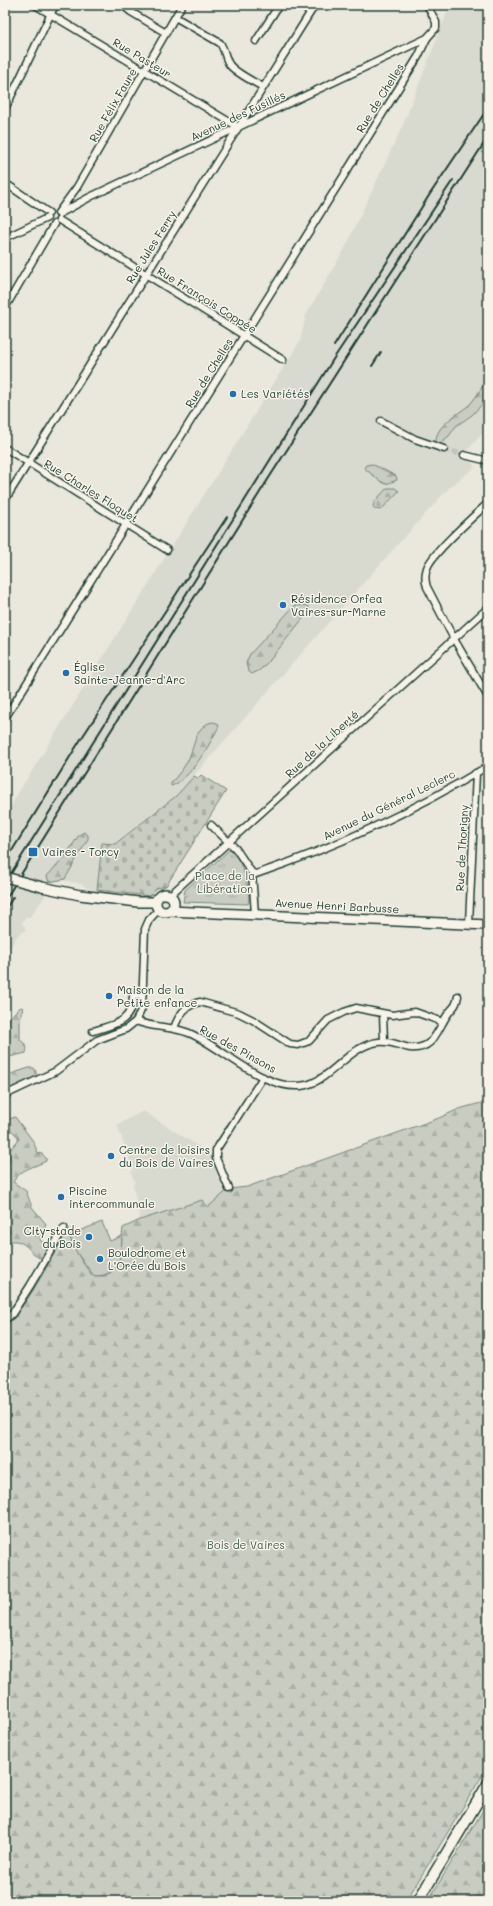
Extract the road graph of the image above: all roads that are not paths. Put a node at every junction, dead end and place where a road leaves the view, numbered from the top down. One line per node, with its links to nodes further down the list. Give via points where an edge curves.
1 (35, 5): 10 (street, Rue Pasteur)
2 (55, 5): 10 (street)
3 (126, 5): 12 (street, via 131,12)
4 (182, 5): 11 (street, Rue Félix Faure)
5 (279, 5): 14 (street)
6 (300, 5): 9 (street)
7 (314, 5): 9 (street, Rue Jules Ferry)
8 (427, 5): 13 (street, Rue de Chelles, via 436,22 436,28)
9 (310, 12): 16 (street, Rue Jules Ferry)
10 (50, 14): 15 (street, Rue Pasteur); 17 (street)
11 (176, 17): 12 (street, Rue Félix Faure); 16 (street, via 220,43 228,64)
12 (166, 33): 15 (street, Rue Félix Faure)
13 (427, 38): 18 (street, Avenue des Fusillés); 25 (street, Rue de Chelles, via 418,57)
14 (256, 41)
15 (144, 71): 18 (street, Rue Pasteur); 21 (street, Rue Félix Faure)
16 (263, 87): 18 (street, Rue Jules Ferry)
17 (5, 109)
18 (238, 127): 21 (street, Avenue des Fusillés, via 90,198); 23 (street, Rue Jules Ferry)
19 (5, 184): 20 (street)
20 (48, 215): 21 (street, via 54,211); 21 (street, Rue François Coppée, via 49,222); 22 (street)
21 (58, 218): 23 (street, Rue François Coppée); 24 (street, Rue Félix Faure)
22 (5, 238)
23 (146, 274): 25 (street, Rue François Coppée); 32 (street, Rue Jules Ferry)
24 (5, 308)
25 (244, 335): 26 (street, Rue François Coppée); 35 (street, Rue de Chelles)
26 (283, 360)
27 (381, 421): 29 (street, via 415,439)
28 (5, 448): 32 (street, Rue Charles Floquet)
29 (444, 449)
30 (464, 454): 31 (street)
31 (488, 461)
32 (28, 463): 33 (street, Rue Jules Ferry); 35 (street, Rue Charles Floquet)
33 (5, 500)
34 (488, 503): 38 (street, via 434,557 427,569 427,587)
35 (126, 524): 36 (street, Rue Charles Floquet); 40 (street, Rue de Chelles)
36 (167, 550)
37 (488, 608): 38 (street, Rue de la Liberté)
38 (454, 639): 39 (street); 44 (street, Rue de la Liberté)
39 (488, 696)
40 (5, 718)
41 (488, 766): 42 (street, Avenue du Général Leclerc)
42 (476, 773): 45 (street, Avenue du Général Leclerc, via 360,832 275,867); 52 (street, Rue de Thorigny)
43 (211, 825): 44 (street)
44 (230, 842): 45 (street); 47 (street, Rue de la Liberté)
45 (252, 873): 51 (street)
46 (5, 877): 48 (main road, bridge, via 80,895)
47 (172, 899): 48 (main road, via 162,894 157,897); 49 (main road, via 173,907); 50 (main road)
48 (157, 906): 49 (main road, via 163,912); 54 (street, via 145,929)
49 (169, 911): 50 (main road, Avenue Henri Barbusse)
50 (186, 912): 51 (main road, Avenue Henri Barbusse)
51 (255, 914): 52 (main road, Avenue Henri Barbusse)
52 (469, 924): 53 (main road, Avenue Henri Barbusse)
53 (488, 924)
54 (142, 996): 57 (street, via 142,1008); 60 (street, via 133,996 131,1011 124,1020)
55 (458, 996): 58 (street, Rue des Pinsons, via 456,1006)
56 (383, 1014): 58 (street, via 415,1012); 59 (street, via 364,1008 344,1012 328,1020 309,1041 298,1045 290,1044 239,1013 206,1003 194,1003 183,1010); 61 (street)
57 (136, 1021): 59 (street, Rue des Pinsons, via 145,1025); 63 (street, via 126,1029 97,1040 52,1074)
58 (443, 1022): 61 (street, Rue des Pinsons, via 434,1038 422,1046 410,1048)
59 (174, 1028): 62 (street, Rue des Pinsons, via 202,1039)
60 (93, 1032)
61 (384, 1041): 62 (street, Rue des Pinsons, via 361,1047 322,1076 306,1084 284,1084)
62 (263, 1077): 64 (street, via 216,1150 216,1158)
63 (5, 1094)
64 (229, 1189)
65 (64, 1228): 66 (street, via 30,1286 12,1314)
66 (5, 1320)
67 (488, 1784): 68 (main road)
68 (418, 1901)

